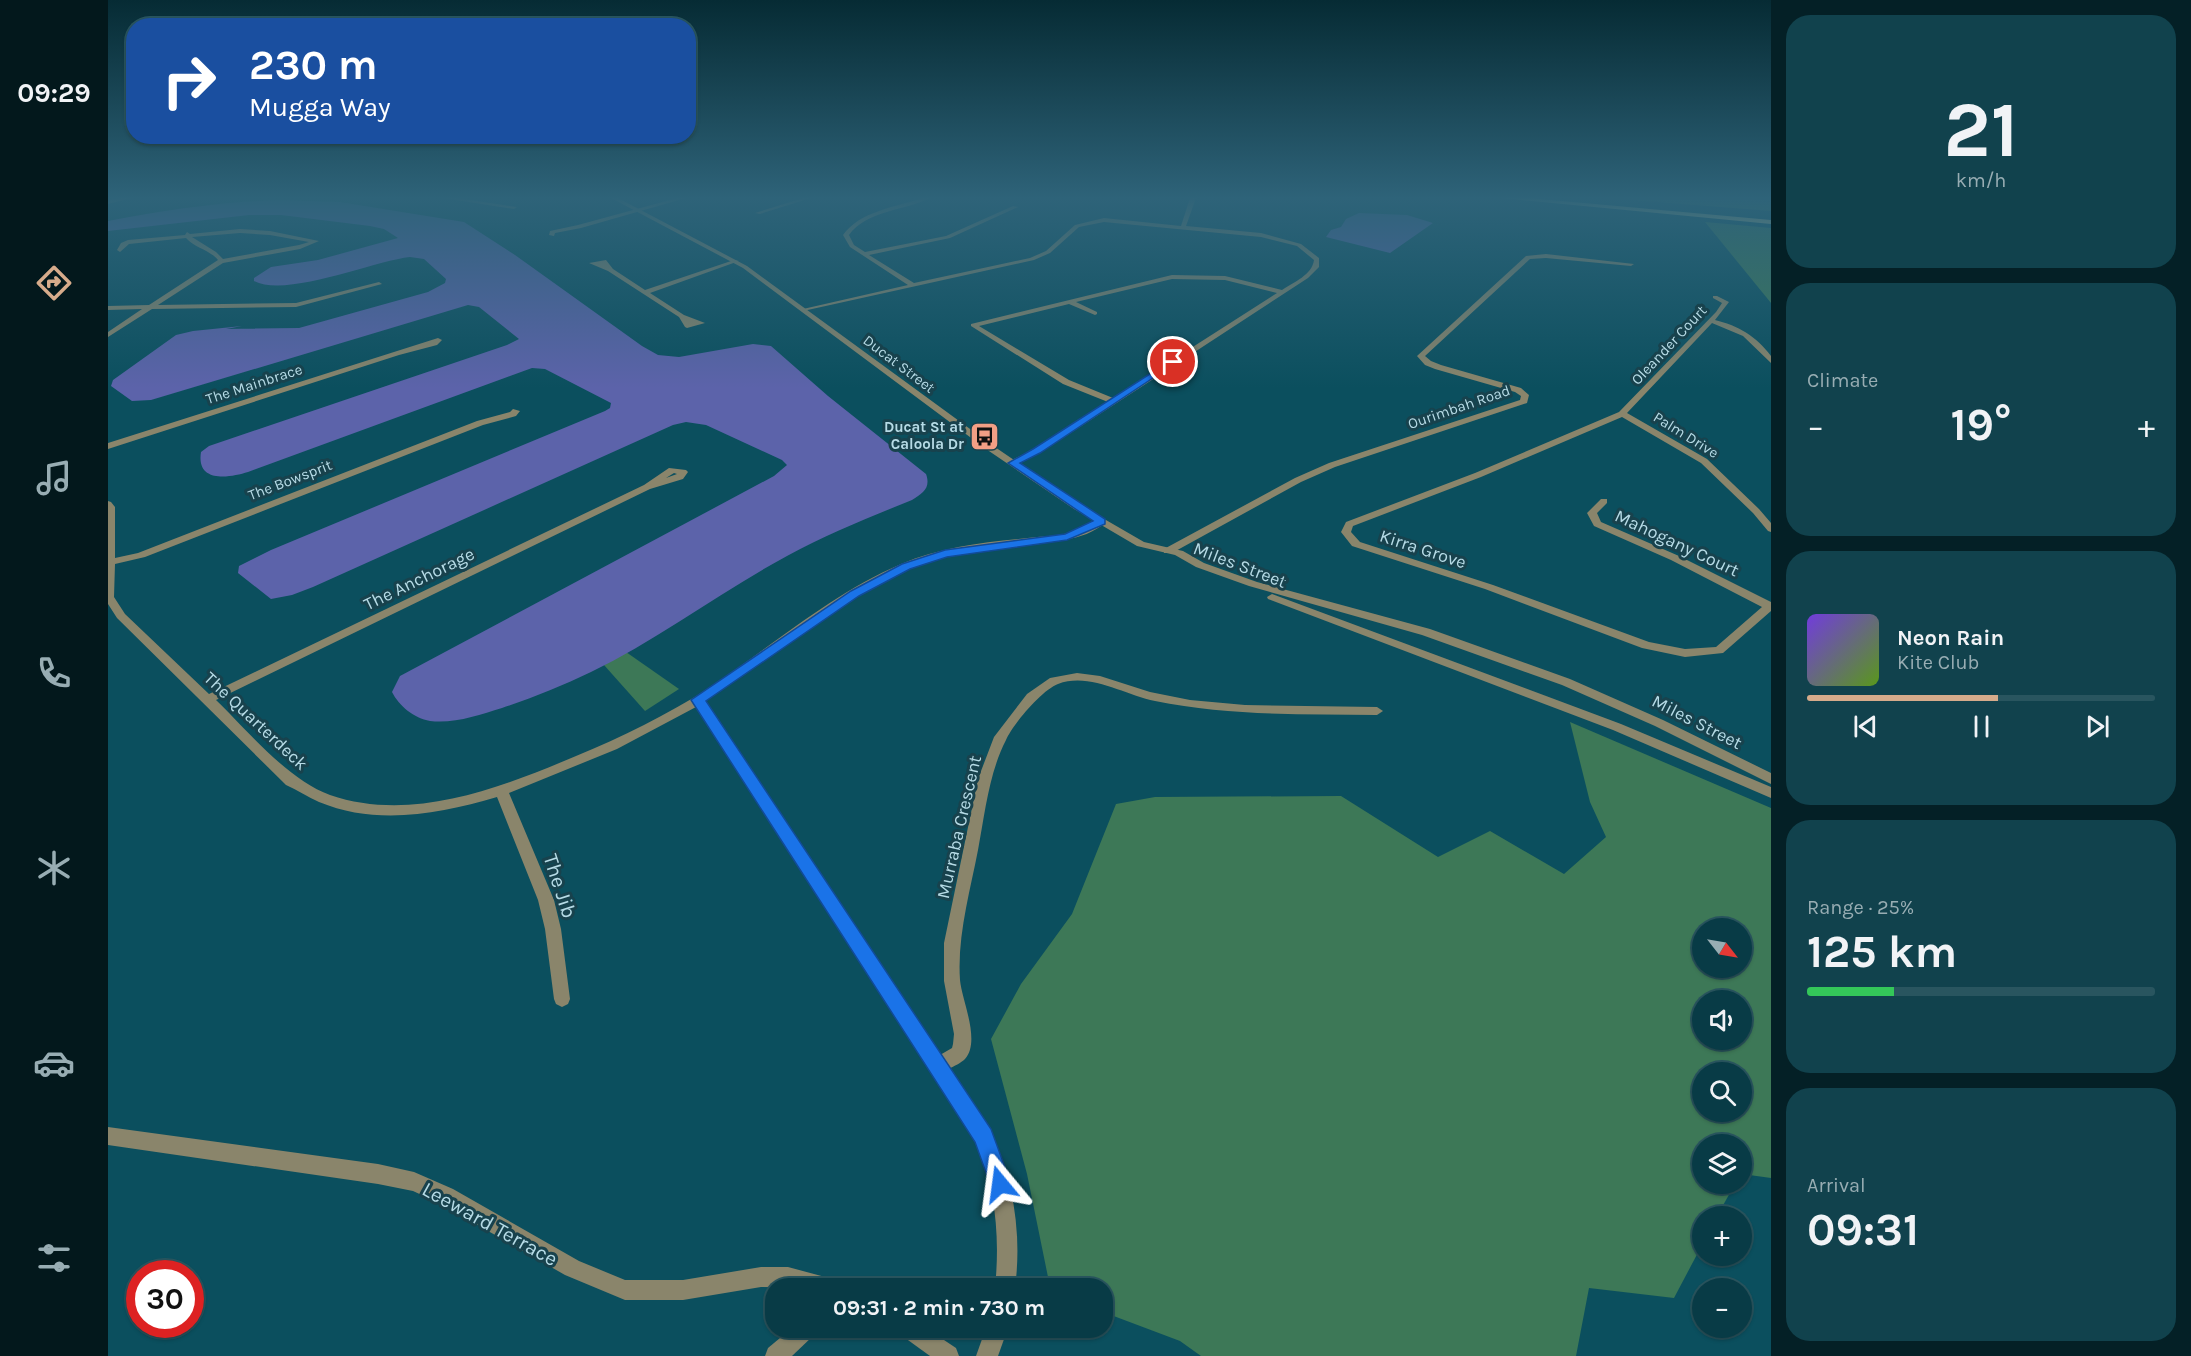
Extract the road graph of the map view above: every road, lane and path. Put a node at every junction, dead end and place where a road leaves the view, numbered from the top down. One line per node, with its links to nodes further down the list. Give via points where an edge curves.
1 (221, 261): 16 (street)
2 (736, 261): 12 (street); 18 (street, Ducat Street)
3 (875, 261): 10 (street)
4 (1022, 261): 10 (street)
5 (1317, 261): 11 (street, via 1306,277)
6 (1523, 261): 38 (street, Ourimbah Road, via 1421,356 1438,367 1518,390 1526,395 1524,401 1332,465)
7 (1602, 261): 8 (street, Ourimbah Road)
8 (1631, 264)
9 (610, 270): 12 (street)
10 (915, 286): 18 (street)
11 (1283, 291): 15 (street, via 1225,278 1180,277); 25 (street)
12 (645, 292): 20 (street)
13 (338, 295): 13 (street, via 370,284 380,285 377,286); 16 (street, via 296,305)
14 (1715, 297): 21 (street, Oleander Court, via 1726,302)
15 (1070, 302): 19 (street); 25 (street, via 973,325 1066,382)
16 (148, 308): 17 (street); 22 (street)
17 (108, 309)
18 (805, 310): 29 (street, Ducat Street)
19 (1095, 313)
20 (682, 316)
21 (1711, 321): 24 (street, via 1752,337); 26 (street, Oleander Court)
22 (108, 335)
23 (408, 349): 28 (street, The Mainbrace)
24 (1771, 361)
25 (1113, 401): 29 (street)
26 (1622, 414): 33 (street, Palm Drive, via 1704,461); 40 (street, Kirra Grove, via 1349,524 1346,532 1356,544 1489,587 1646,645 1685,653 1719,650)
27 (480, 423): 39 (street, The Bowsprit, via 141,555)
28 (108, 446)
29 (1013, 463): 35 (street, Ducat Street)
30 (646, 487): 41 (street, The Anchorage)
31 (1604, 501): 40 (street, Mahogany Court, via 1592,513 1597,524)
32 (108, 504): 37 (street, The Quarterdeck)
33 (1756, 511): 34 (street, Palm Drive); 36 (street, Palm Drive)
34 (1771, 520)
35 (1101, 522): 38 (street, Ducat Street, via 1141,544); 42 (street, The Quarterdeck, via 1067,537 945,553 906,566 855,594)
36 (1771, 529)
37 (110, 530): 39 (street, The Quarterdeck)
38 (1168, 551): 44 (street, Miles Street, via 1246,581 1426,632 1566,682); 46 (street, Miles Street, via 1184,564 1539,696)
39 (110, 562): 41 (street, The Quarterdeck, via 109,597 115,609)
40 (1770, 605)
41 (206, 700): 45 (street, The Quarterdeck, via 291,781 323,800 397,811 443,807)
42 (698, 700): 45 (street, The Quarterdeck, via 626,740); 48 (street)
43 (1377, 711): 48 (street, Murraba Crescent, via 1190,704 1077,677 1054,681 1031,697 1000,737 985,779 952,943 952,981 962,1044 959,1053)
44 (1771, 779)
45 (501, 791): 47 (street, The Jib, via 546,900)
46 (1771, 793)
47 (562, 999)
48 (939, 1066): 51 (street, via 983,1136 997,1169 1006,1209)
49 (108, 1136): 50 (street, Leeward Terrace, via 378,1173 414,1182 572,1268 625,1290 683,1290 761,1277)
50 (792, 1278)
51 (1007, 1278)
52 (796, 1338): 55 (street)
53 (922, 1338): 56 (street)
54 (993, 1338): 57 (street)
55 (776, 1356)
56 (948, 1356)
57 (987, 1356)

